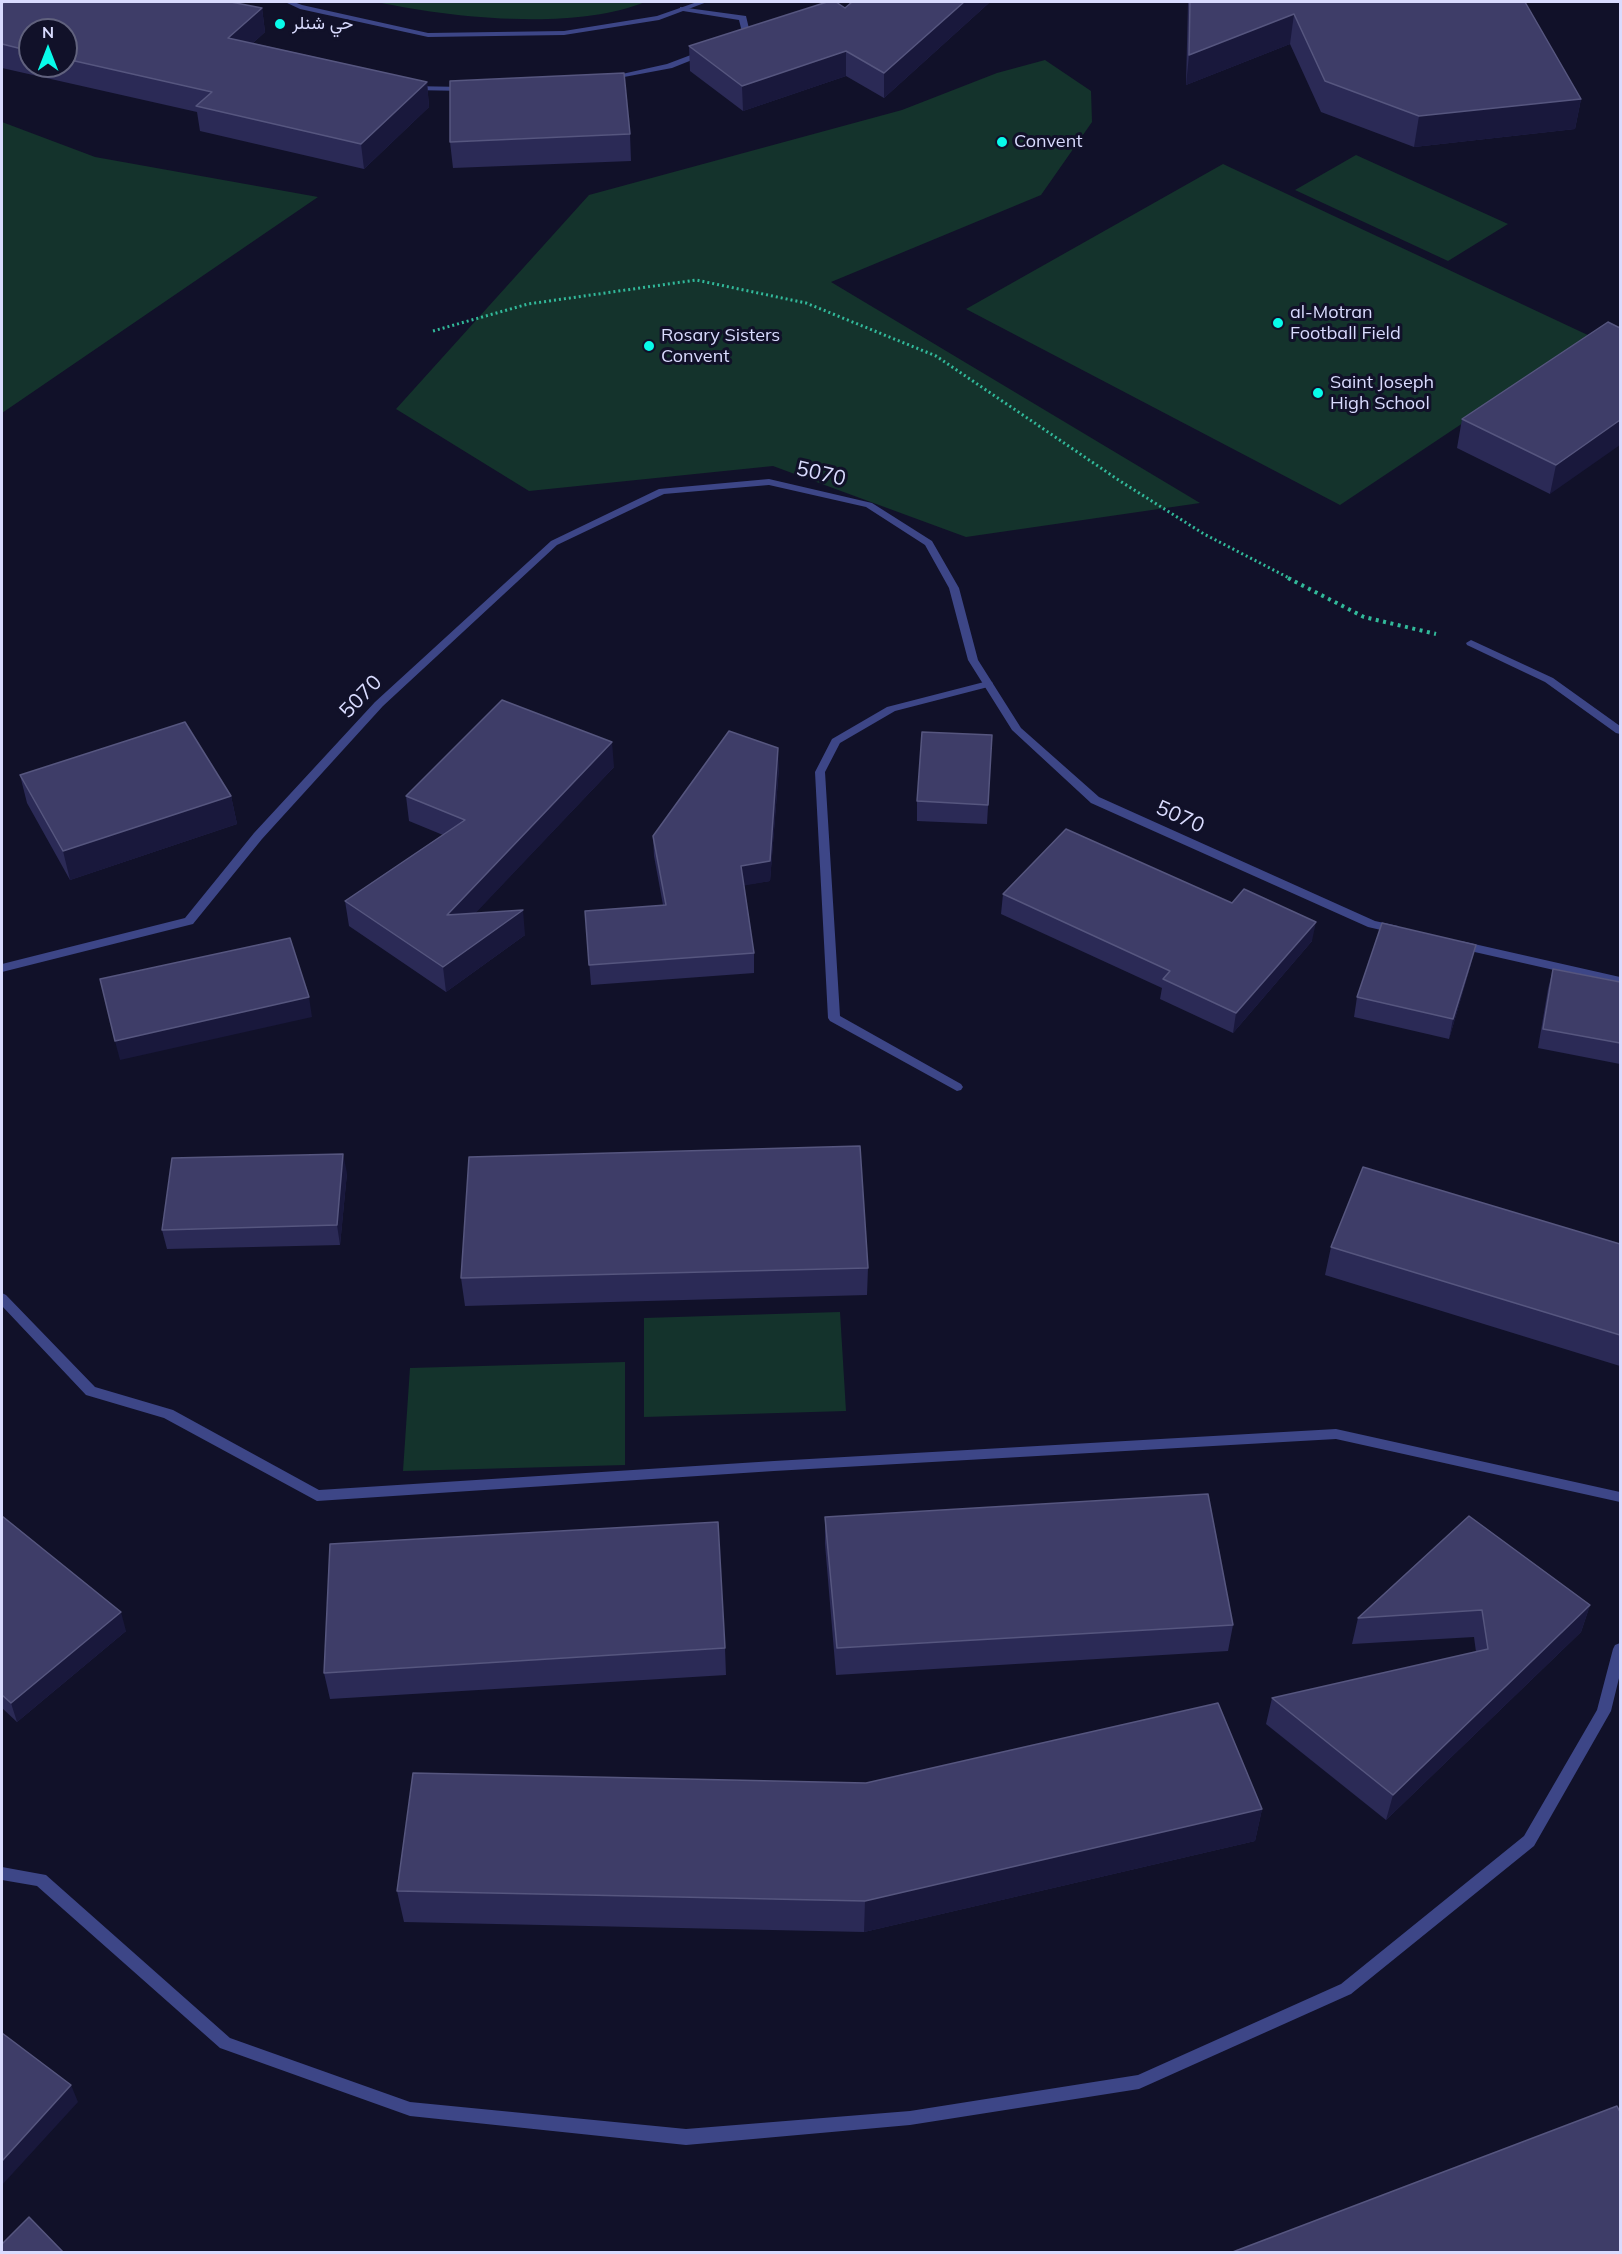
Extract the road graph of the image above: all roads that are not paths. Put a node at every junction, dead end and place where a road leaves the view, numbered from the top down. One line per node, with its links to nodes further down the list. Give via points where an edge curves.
1 (289, 2): 3 (street, via 428,35 564,33 660,18)
2 (704, 2): 3 (street)
3 (683, 9): 4 (street, via 743,18 747,37)
4 (735, 41)
5 (713, 49): 6 (street, via 669,66)
6 (599, 80)
7 (406, 88): 8 (street)
8 (474, 89)
9 (1471, 643): 11 (street, via 1549,680)
10 (988, 684): 12 (street, 5070, via 1017,730 1095,800 1372,924); 14 (street, 5070, via 973,660 954,588 929,543 869,506 769,482 662,491 554,543 379,704 258,836 189,921); 16 (street, via 891,710 836,741 820,772 834,1018)
11 (1620, 730)
12 (1406, 932)
13 (1451, 942): 15 (street)
14 (2, 968)
15 (1620, 981)
16 (957, 1087)
17 (2, 1298): 18 (street, via 91,1391 168,1414 317,1496 1336,1434)
18 (1620, 1497)
19 (1620, 1649): 20 (street, via 1604,1711 1529,1841 1346,1989 1139,2082 910,2118 686,2137 410,2109 225,2043 41,1880)
20 (2, 1874)

